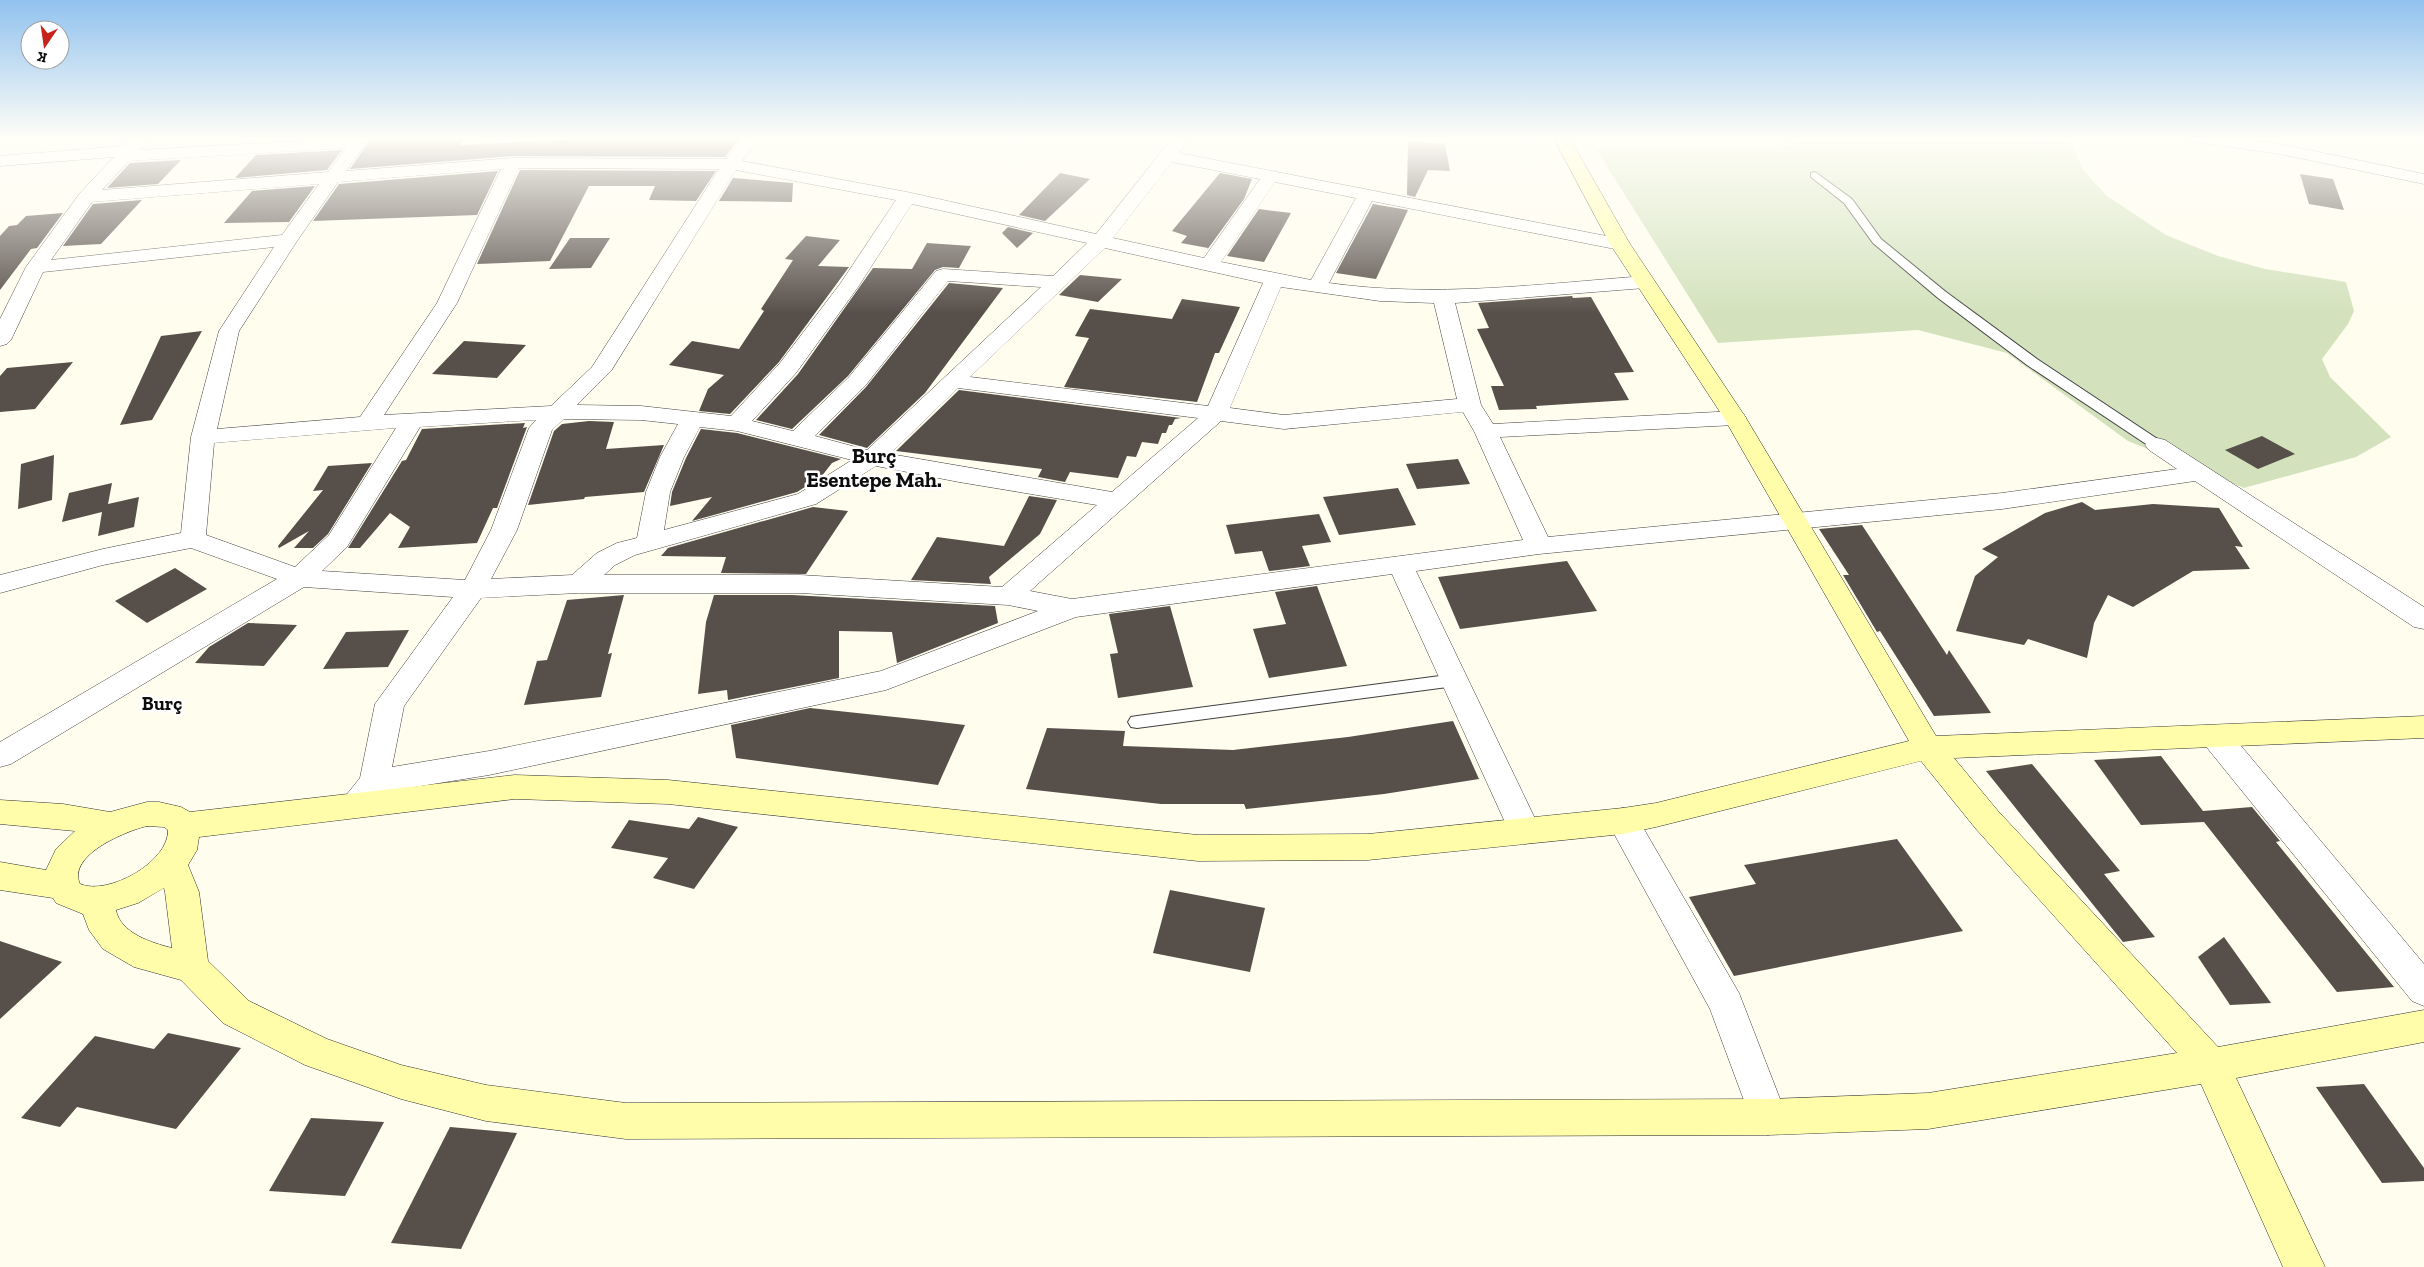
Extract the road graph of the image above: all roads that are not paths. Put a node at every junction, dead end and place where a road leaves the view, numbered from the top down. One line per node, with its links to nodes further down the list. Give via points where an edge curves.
1 (98, 196): 11 (street)
2 (320, 196): 13 (street)
3 (498, 196): 31 (street, via 447,303)
4 (710, 196): 26 (street, via 600,371)
5 (902, 196): 12 (street)
6 (1137, 196): 14 (street)
7 (1257, 196): 16 (street)
8 (1366, 196): 15 (street); 21 (street)
9 (1594, 196): 15 (street)
10 (1842, 196): 36 (lane, via 1877,241 1942,295 2032,362)
11 (86, 197): 17 (street)
12 (907, 197): 14 (street); 32 (street, via 788,368)
13 (288, 240): 17 (street); 34 (street, via 230,331)
14 (1101, 241): 16 (street); 19 (street)
15 (1620, 244): 20 (street)
16 (1209, 265): 18 (street)
17 (36, 267): 23 (street)
18 (1274, 280): 21 (street); 27 (street)
19 (1057, 282): 24 (street); 35 (street, via 943,275 856,385)
20 (1645, 282): 22 (street); 29 (street)
21 (1317, 287): 22 (street)
22 (1443, 297): 25 (street)
23 (0, 340)
24 (951, 381): 27 (street); 37 (street)
25 (1470, 405): 27 (street, via 1284,422); 33 (street)
26 (560, 412): 28 (street, via 641,413); 30 (street); 48 (street, via 541,428 504,530)
27 (1216, 414): 39 (street)
28 (693, 418): 32 (street); 42 (street, via 658,492)
29 (1735, 418): 33 (street); 40 (street)
30 (413, 420): 31 (street); 45 (street, via 338,541)
31 (367, 423): 34 (street)
32 (737, 424): 35 (street)
33 (1486, 431): 43 (street)
34 (203, 437): 41 (street)
35 (798, 439): 37 (street)
36 (2157, 445): 38 (street)
37 (872, 458): 39 (street); 42 (street, via 808,499)
38 (2198, 473): 40 (street, via 2002,501); 51 (street)
39 (1117, 500): 49 (street)
40 (1795, 522): 43 (street); 56 (street)
41 (193, 539): 45 (street); 46 (street, via 103,557)
42 (649, 542): 47 (street, via 606,560)
43 (1539, 546): 44 (street)
44 (1400, 564): 50 (street); 52 (street)
45 (299, 578): 48 (street); 57 (street)
46 (0, 584)
47 (579, 584): 48 (street); 49 (street, via 800,584)
48 (473, 589): 58 (street, via 390,704)
49 (1008, 596): 50 (street)
50 (1072, 608): 58 (street, via 886,680 489,763)
51 (2424, 620)
52 (1455, 680): 53 (lane); 63 (street)
53 (1137, 722)
54 (2424, 727): 55 (street)
55 (2215, 736): 56 (street); 69 (street)
56 (1928, 748): 60 (street); 71 (street, via 1987,820)
57 (0, 756)
58 (365, 793): 62 (street); 63 (street, via 515,787 668,792 1198,848 1368,847)
59 (1, 813): 61 (street, via 64,816)
60 (1623, 821): 63 (street); 72 (street, via 1726,1004)
61 (110, 824): 62 (street, via 147,814 164,814 176,818); 66 (street, via 77,847 60,875)
62 (183, 826): 64 (street, via 181,850)
63 (1525, 831)
64 (171, 864): 67 (street, via 137,889); 68 (street, via 182,892)
65 (0, 876): 66 (street)
66 (61, 886): 67 (street, via 68,895 81,900)
67 (98, 900): 68 (street, via 101,920 115,939 146,956)
68 (192, 968): 72 (street, via 236,1012 318,1053 401,1082 486,1103 626,1121)
69 (2424, 990)
70 (2424, 1026): 71 (street)
71 (2211, 1065): 72 (street, via 1928,1111); 73 (street)
72 (1768, 1117)
73 (2304, 1267)

